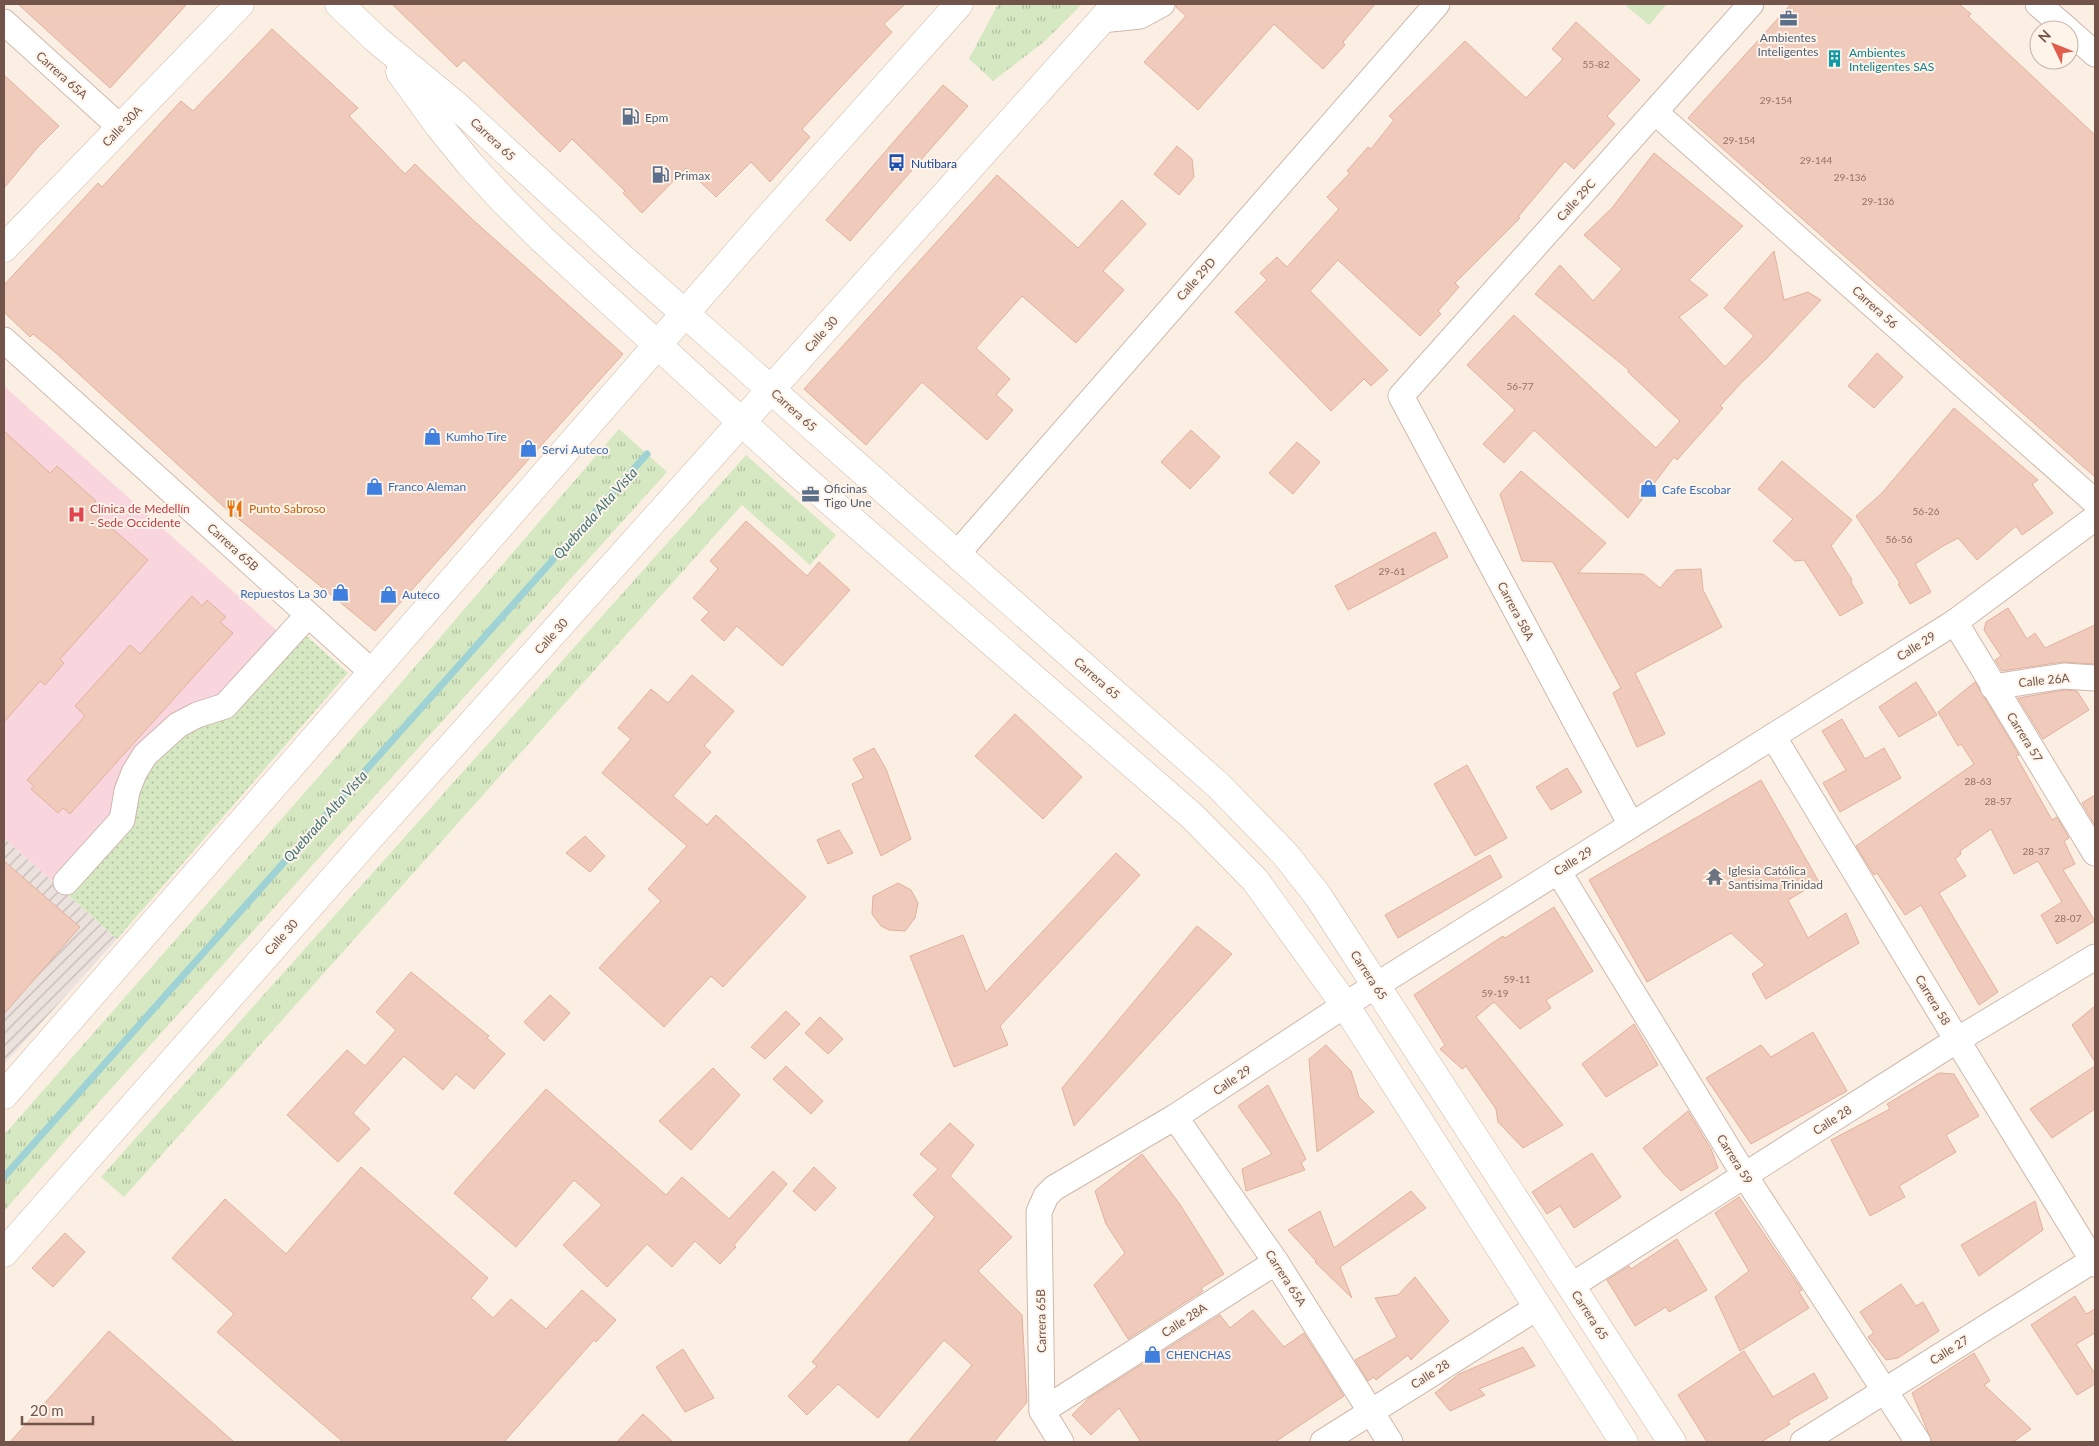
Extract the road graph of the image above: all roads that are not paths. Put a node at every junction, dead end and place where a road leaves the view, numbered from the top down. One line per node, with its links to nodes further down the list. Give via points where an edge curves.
1 (240, 4): 15 (main road, Calle 30A)
2 (339, 4): 11 (main road, Carrera 65)
3 (959, 4): 17 (main road)
4 (1162, 4): 8 (street, Calle 30, via 1140,16)
5 (1437, 4): 25 (street, Calle 29D)
6 (1751, 4): 14 (street, Calle 29C)
7 (2038, 4): 9 (street)
8 (1109, 12): 20 (main road, Calle 30)
9 (2056, 20)
10 (4, 22): 15 (street, Carrera 65A)
11 (377, 40): 17 (main road, Carrera 65, via 458,107); 19 (main road, Carrera 65, via 438,126 501,198)
12 (2079, 40): 13 (street)
13 (2095, 54)
14 (1655, 112): 21 (street, Calle 29C); 23 (street, Carrera 56)
15 (121, 128): 16 (main road, Calle 30A)
16 (4, 248)
17 (685, 313): 19 (main road); 20 (main road, Carrera 65)
18 (4, 340): 26 (street, Carrera 65B)
19 (658, 345): 22 (main road, Carrera 65); 28 (main road)
20 (771, 390): 22 (main road, Calle 30); 25 (main road, Carrera 65)
21 (1402, 396): 32 (street, Carrera 58A)
22 (742, 422): 38 (main road, Carrera 65, via 1192,816 1255,880); 44 (main road, Calle 30)
23 (2095, 502)
24 (2095, 518): 27 (street, Calle 29)
25 (956, 555): 37 (main road, Carrera 65, via 1250,816 1318,896)
26 (308, 615): 28 (street, Carrera 65B); 35 (street, via 225,706 178,725 145,754 130,782 122,820)
27 (1955, 622): 30 (street, Carrera 57); 31 (street, Calle 29)
28 (373, 674): 40 (main road)
29 (2095, 678): 30 (street, Calle 26A, via 2064,676)
30 (1994, 686): 33 (street, Carrera 57)
31 (1773, 736): 32 (street, Calle 29); 39 (street, Carrera 58)
32 (1631, 825): 34 (street, Calle 29)
33 (2095, 853)
34 (1558, 871): 37 (street, Calle 29); 42 (street, Carrera 59)
35 (66, 882)
36 (2095, 957): 39 (street, Calle 28)
37 (1376, 985): 38 (street, Calle 29); 47 (main road, Carrera 65)
38 (1345, 1005): 41 (street, Calle 29); 48 (main road, Carrera 65)
39 (1957, 1040): 42 (street, Calle 28); 45 (street, Carrera 58)
40 (4, 1094)
41 (1175, 1118): 43 (street, Calle 29, via 1054,1188); 46 (street, Carrera 65A)
42 (1745, 1176): 47 (street, Calle 28); 49 (street, Carrera 59)
43 (1046, 1196): 51 (street, Carrera 65B, via 1039,1212)
44 (4, 1253)
45 (2095, 1261): 49 (street, Calle 27)
46 (1276, 1262): 50 (street, Carrera 65A); 51 (street, Calle 28A)
47 (1571, 1286): 56 (main road, Carrera 65)
48 (1538, 1307): 50 (street, Calle 28); 55 (main road, Carrera 65)
49 (1885, 1390): 57 (street, Calle 27); 58 (street, Carrera 59)
50 (1372, 1410): 53 (street, Calle 28); 54 (street, Carrera 65A)
51 (1042, 1411): 52 (street)
52 (1061, 1442)
53 (1323, 1442)
54 (1390, 1442)
55 (1624, 1442)
56 (1672, 1442)
57 (1803, 1442)
58 (1918, 1442)

